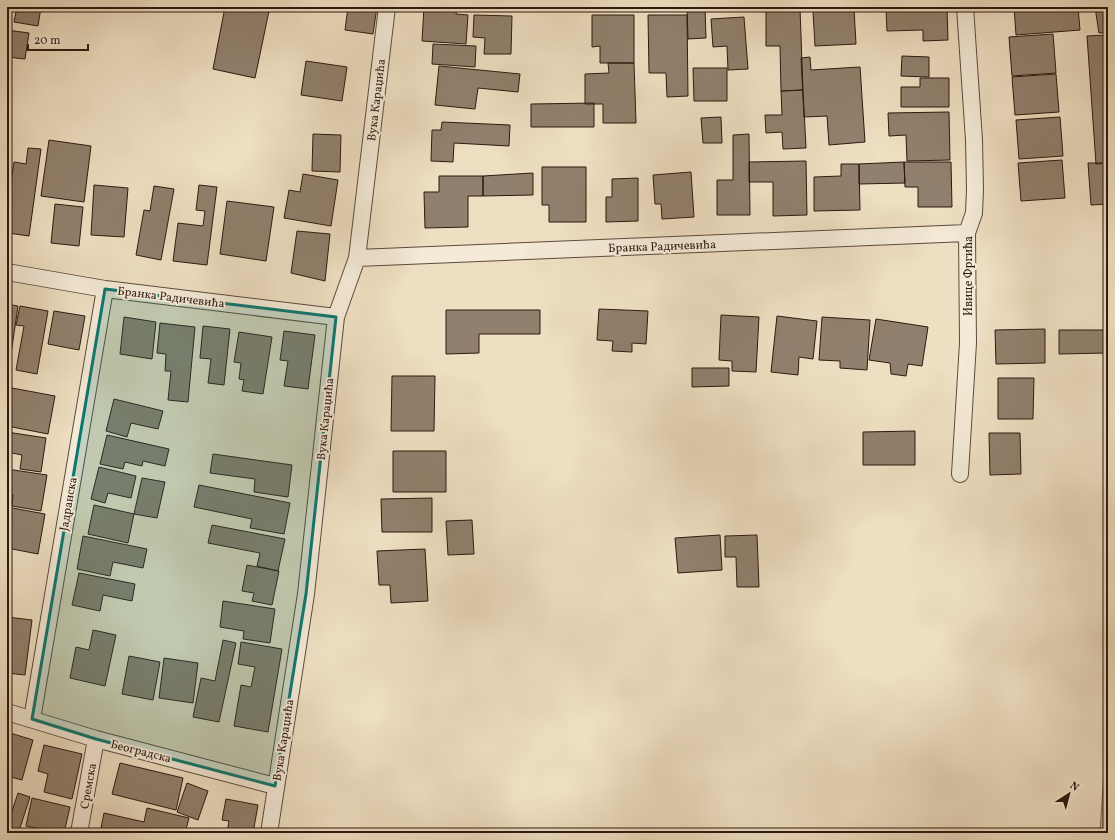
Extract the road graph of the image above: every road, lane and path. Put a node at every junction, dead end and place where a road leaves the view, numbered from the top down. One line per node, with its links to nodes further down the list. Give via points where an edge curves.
1 (387, 7): 4 (street, Вука Караџића)
2 (964, 7): 3 (street, Ивице Фргића, via 974,140 975,190 974,213)
3 (967, 233): 4 (street, Бранка Радичевића); 8 (street, Ивице Фргића, via 968,343)
4 (357, 258): 7 (street, Вука Караџића)
5 (7, 272): 6 (street, Бранка Радичевића)
6 (105, 289): 7 (street, Бранка Радичевића); 10 (street, Јадранска)
7 (336, 317): 12 (street, Вука Караџића, via 306,594)
8 (960, 474)
9 (7, 712): 10 (street, Београдска)
10 (32, 719): 11 (street, Београдска)
11 (96, 739): 12 (street, Београдска); 13 (street, Сремска)
12 (276, 786): 14 (street, Вука Караџића)
13 (80, 833)
14 (269, 833)

